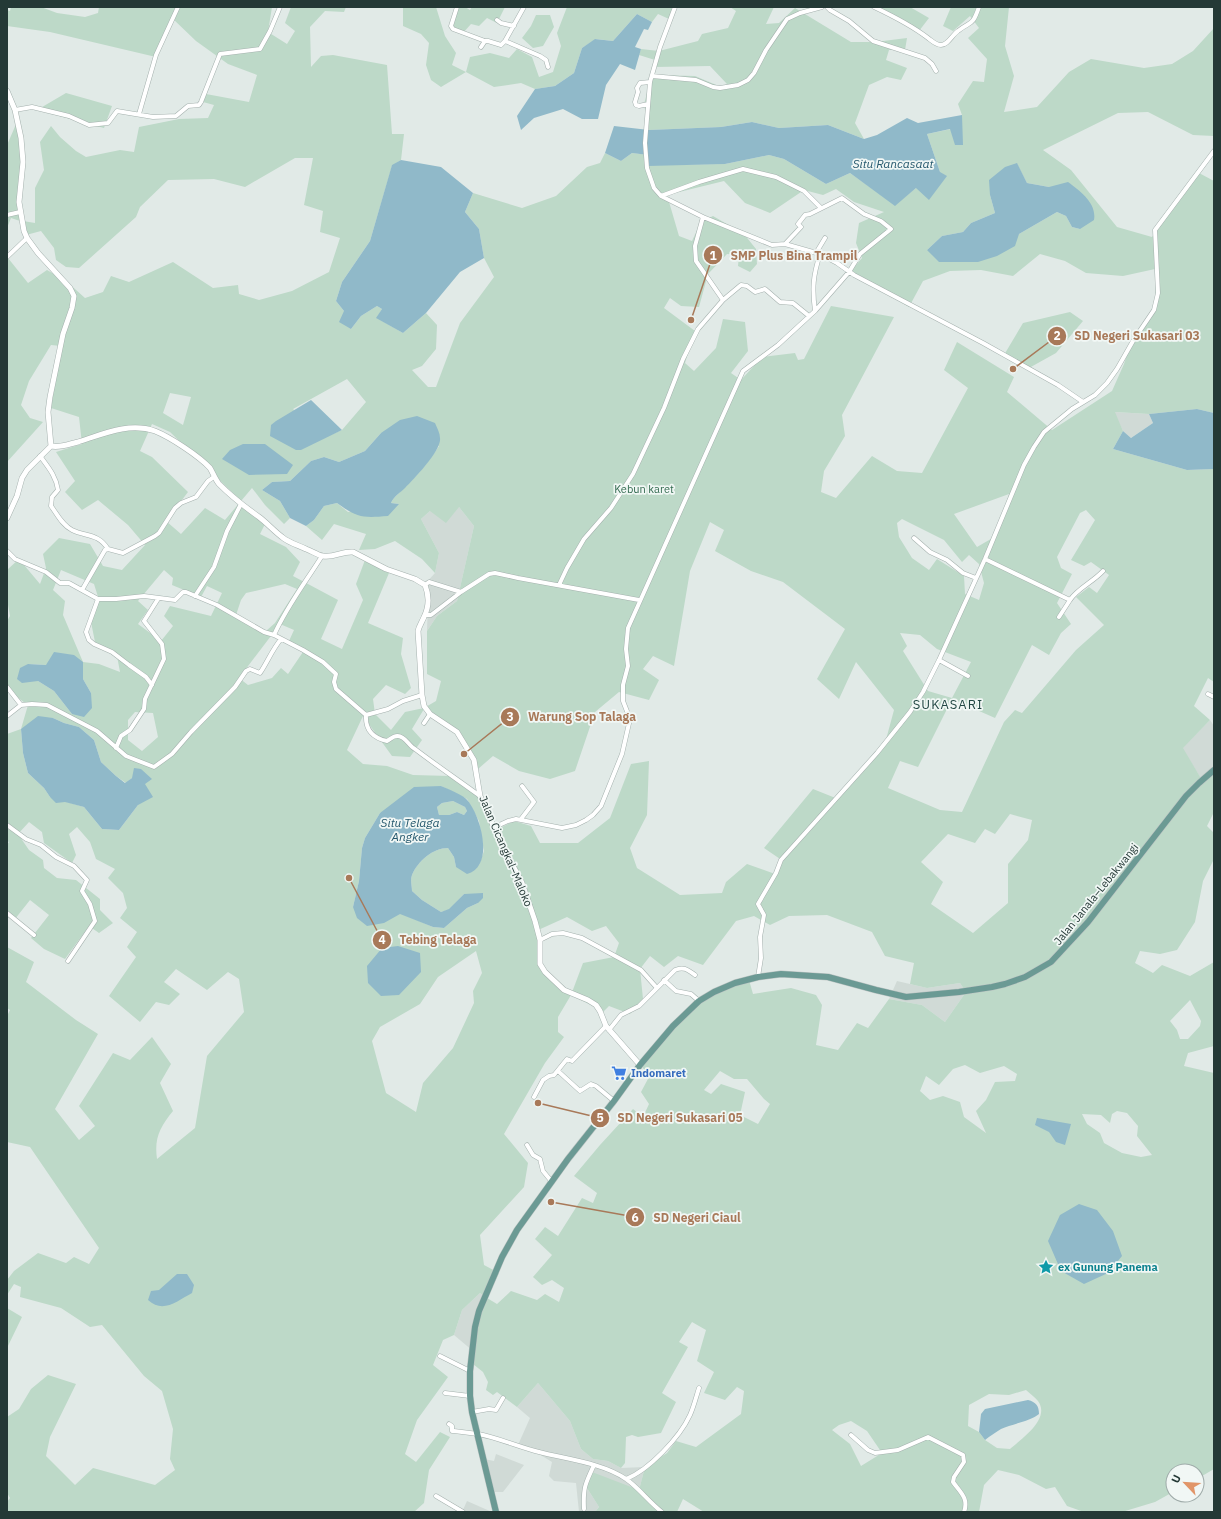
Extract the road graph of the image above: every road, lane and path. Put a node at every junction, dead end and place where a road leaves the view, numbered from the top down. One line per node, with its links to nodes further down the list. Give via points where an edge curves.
1 (178, 7): 22 (street, via 156,55)
2 (280, 7): 22 (street, via 260,49 220,54 199,105 188,106 176,116 153,117)
3 (457, 7): 12 (street, via 451,26 453,29)
4 (524, 7): 11 (street)
5 (675, 7): 17 (street)
6 (822, 7): 17 (street, via 800,12 787,19 754,73 738,85 720,88 696,80)
7 (827, 7): 16 (street, via 873,41 925,58)
8 (874, 7): 9 (street, via 940,45 946,44 956,32 972,24)
9 (979, 7)
10 (497, 20): 11 (street)
11 (514, 26): 13 (street)
12 (485, 41): 13 (street, via 501,45); 14 (street)
13 (505, 41): 15 (street, via 540,56 546,60)
14 (481, 48)
15 (548, 67)
16 (936, 71)
17 (652, 76): 18 (street)
18 (650, 82): 20 (street); 20 (street, via 640,83 635,102 639,106)
19 (7, 91): 21 (street)
20 (648, 104): 24 (street, via 645,143 647,168 654,188)
21 (15, 110): 22 (street, via 32,107 69,116 89,125 108,123 117,110); 26 (street, via 23,162 19,194)
22 (139, 114)
23 (1214, 151): 38 (street, via 1155,230 1158,293 1154,310 1107,383)
24 (661, 196): 25 (street, via 743,169 790,184 804,191); 28 (street)
25 (821, 208): 31 (street, via 805,215 798,224 801,226); 34 (street, via 842,198 891,229 860,254)
26 (20, 212): 27 (street); 29 (street)
27 (7, 216)
28 (703, 218): 31 (street, via 772,245); 35 (street, via 695,246 696,261)
29 (27, 238): 33 (street); 39 (street, via 74,296 50,397 48,412)
30 (825, 238): 32 (street)
31 (785, 244): 32 (street)
32 (818, 253): 34 (street); 36 (street, via 812,290)
33 (7, 256)
34 (849, 272): 36 (street); 38 (street, via 983,343)
35 (723, 300): 37 (street, via 740,285 747,286 755,292 765,289 780,302 793,302); 52 (street, via 698,329 632,474 611,508 584,539)
36 (815, 311): 37 (street)
37 (810, 316): 58 (street, via 778,345 743,371)
38 (1083, 402): 48 (street, via 1044,432 1034,447)
39 (51, 446): 40 (street); 41 (street, via 63,446 115,430 141,428 168,437 200,459)
40 (40, 456): 43 (street, via 22,478); 45 (street, via 54,474 58,490 52,497 51,506 62,522 72,530 98,538)
41 (214, 477): 42 (street); 45 (street, via 196,497 175,508 155,536 123,553)
42 (241, 504): 47 (street, via 282,537); 55 (street, via 227,531 214,567)
43 (7, 518)
44 (914, 538): 50 (street, via 930,552 947,560 963,573)
45 (108, 549): 53 (street)
46 (7, 551): 53 (street, via 15,559)
47 (322, 556): 51 (street, via 330,557 347,551 353,552); 62 (street, via 283,615)
48 (985, 559): 50 (street); 59 (street)
49 (1103, 571): 59 (street)
50 (976, 578): 64 (street)
51 (425, 585): 54 (street, via 429,582); 60 (street, via 428,598)
52 (559, 585): 54 (street, via 495,573 489,574); 58 (street)
53 (82, 590): 56 (street)
54 (461, 592): 60 (street, via 440,609)
55 (195, 596): 57 (street, via 183,592 175,600); 62 (street)
56 (98, 599): 57 (street, via 144,596); 66 (street, via 86,632 89,640 129,664)
57 (158, 599): 66 (street, via 144,621 162,644 164,659)
58 (639, 600): 80 (street, via 628,628 628,666 623,685 623,701 630,719 622,754 601,806 586,820 562,828)
59 (1070, 600): 61 (street)
60 (425, 615): 69 (street, via 418,626)
61 (1059, 617)
62 (274, 635): 63 (street)
63 (281, 639): 73 (street, via 323,662 336,674 336,689); 76 (street, via 260,673 250,669 246,671 235,687 172,754 154,767 126,756)
64 (939, 660): 65 (street); 88 (street, via 910,712 782,860 758,904 764,915)
65 (968, 676)
66 (152, 685): 76 (street, via 144,709 130,730 121,736)
67 (7, 687): 71 (street)
68 (1208, 694): 70 (street)
69 (422, 695): 72 (street, via 424,706); 73 (street)
70 (1214, 697)
71 (21, 705): 74 (street); 76 (street, via 47,705 54,708 96,731)
72 (430, 714): 75 (street); 79 (street, Jalan Cicangkal–Maloko, via 457,732 469,750 476,765)
73 (366, 715): 79 (street, via 367,728 372,735 387,741 394,736 403,737 412,748)
74 (7, 716)
75 (424, 723)
76 (116, 748)
77 (1214, 770): 88 (main road, Jalan Janala–Lebakwangi, via 1186,796 1073,940 1051,962 1025,977 992,987 906,996 828,977 781,974)
78 (522, 786): 80 (street, via 534,802)
79 (480, 796): 82 (street, Jalan Cicangkal–Maloko)
80 (521, 819): 82 (street)
81 (7, 826): 86 (street, via 74,866 87,880 82,891 90,904 95,921)
82 (495, 827): 85 (street, Jalan Cicangkal–Maloko, via 522,882)
83 (7, 913): 84 (street)
84 (34, 935)
85 (540, 940): 90 (street, via 552,934 563,933 582,938 641,970); 92 (street, Jalan Cicangkal–Maloko, via 540,964 545,972 564,990 596,1005)
86 (68, 961)
87 (695, 975): 89 (street, via 686,968 680,968)
88 (758, 977): 91 (main road, Jalan Janala–Lebakwangi, via 714,992)
89 (664, 980): 90 (street); 91 (street, via 676,991 691,994)
90 (657, 988): 92 (street, via 639,1006 621,1015)
91 (699, 1001): 93 (main road, Jalan Janala–Lebakwangi)
92 (608, 1028): 93 (street, Jalan Cicangkal–Maloko); 94 (street, via 572,1061 567,1059)
93 (640, 1065): 96 (main road, Jalan Janala–Lebakwangi)
94 (558, 1071): 95 (street, via 543,1080); 96 (street, via 580,1091 591,1084)
95 (534, 1097)
96 (614, 1101): 98 (main road, Jalan Janala–Lebakwangi)
97 (527, 1145): 98 (street, via 533,1155 540,1159 543,1171)
98 (552, 1182): 100 (main road, Jalan Janala–Lebakwangi, via 517,1230 479,1310)
99 (440, 1356): 100 (street)
100 (470, 1371): 103 (main road, Jalan Janala–Lebakwangi)
101 (699, 1388): 110 (street, via 687,1420 672,1441 636,1475)
102 (445, 1393): 103 (street)
103 (470, 1396): 105 (main road, Jalan Janala–Lebakwangi)
104 (503, 1398): 105 (street, via 496,1410)
105 (472, 1412): 107 (main road, Jalan Janala–Lebakwangi)
106 (449, 1424): 107 (street, via 454,1431)
107 (478, 1434): 109 (street); 114 (main road, Jalan Janala–Lebakwangi)
108 (851, 1435): 116 (street, via 875,1453 898,1450 928,1437 963,1455 964,1462 953,1482 965,1499)
109 (594, 1465): 110 (street); 112 (street, via 585,1483)
110 (626, 1479): 115 (street)
111 (436, 1496): 113 (street)
112 (584, 1509)
113 (463, 1512)
114 (496, 1512)
115 (662, 1512)
116 (964, 1512)

